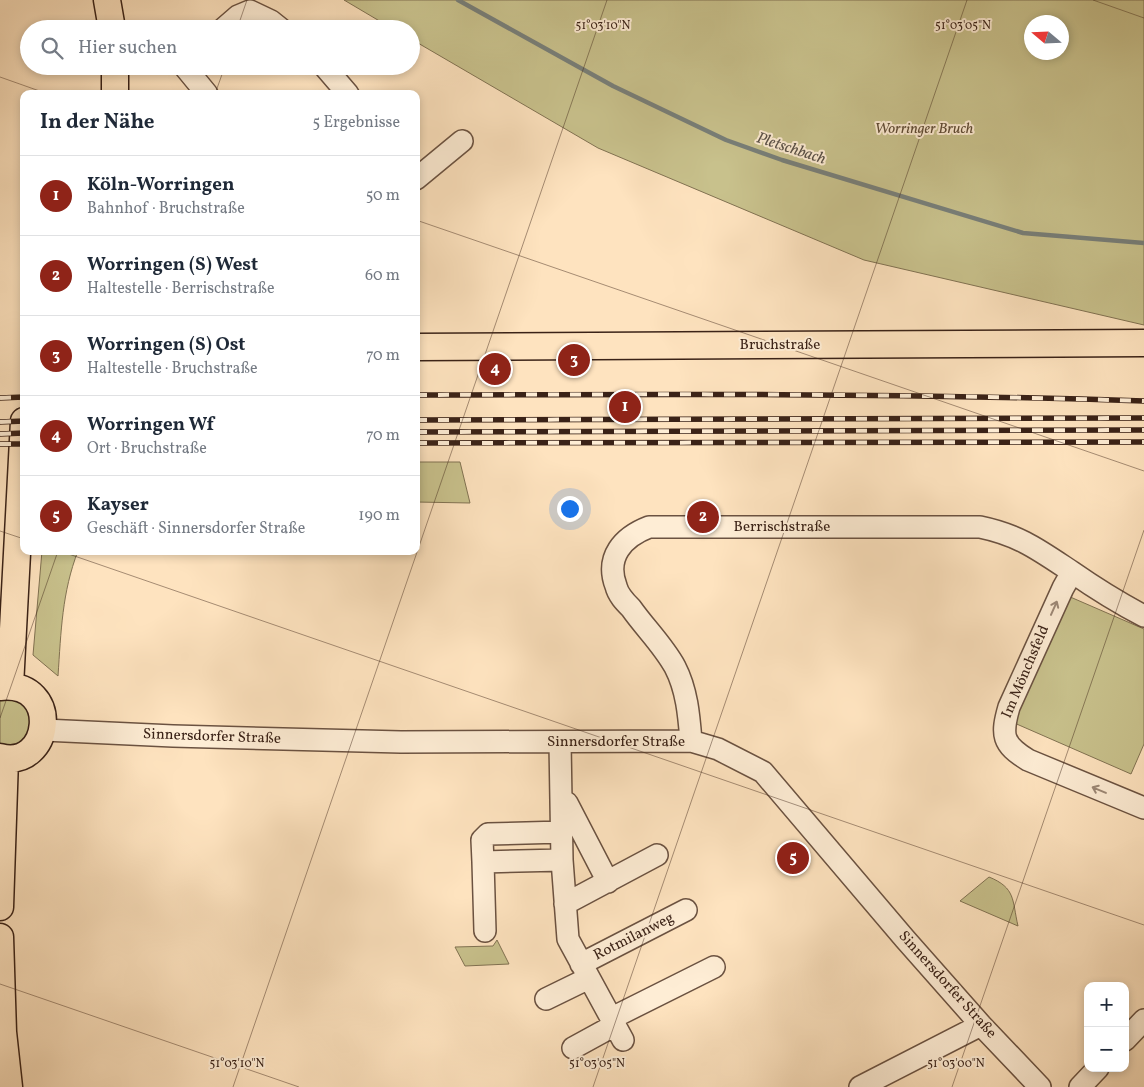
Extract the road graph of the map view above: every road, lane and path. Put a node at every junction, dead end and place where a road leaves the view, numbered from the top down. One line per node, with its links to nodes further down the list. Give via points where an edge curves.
1 (108, 0): 2 (main road)
2 (111, 20)
3 (233, 20): 4 (street, via 250,11)
4 (269, 20)
5 (115, 75): 8 (main road)
6 (191, 75): 9 (street)
7 (332, 75): 10 (street)
8 (115, 90)
9 (204, 90)
10 (345, 90)
11 (462, 141): 12 (street)
12 (420, 174)
13 (1144, 343): 14 (main road, Bruchstraße)
14 (420, 347)
15 (20, 479): 18 (main road)
16 (1072, 572): 17 (street, Berrischstraße); 20 (street, Berrischstraße, via 1031,544 1006,533 980,527 655,527 640,531 626,540 614,558 616,586 675,668 685,690); 24 (street, Im Mönchsfeld, one-way to 16, via 1028,760 1012,750 1005,738 1004,724 1009,707)
17 (1144, 616)
18 (5, 686): 19 (main road, via 33,695 44,717)
19 (44, 730): 21 (street, Sinnersdorfer Straße, via 401,742); 22 (main road, via 30,751 18,757)
20 (691, 741): 21 (street, Sinnersdorfer Straße); 39 (street, Sinnersdorfer Straße, via 718,749 763,772)
21 (560, 742): 23 (street, Rotmilanweg)
22 (3, 758): 31 (main road)
23 (561, 800): 25 (street, Rotmilanweg); 29 (street, via 567,803)
24 (1144, 808)
25 (562, 832): 27 (street, Rotmilanweg); 28 (street, via 488,834 482,840)
26 (657, 855): 29 (street)
27 (562, 860): 28 (street); 30 (street, Rotmilanweg)
28 (483, 862): 33 (street)
29 (608, 882): 30 (street)
30 (565, 904): 36 (street, Rotmilanweg, via 568,939)
31 (0, 907)
32 (686, 910): 36 (street, Rotmilanweg)
33 (484, 931)
34 (0, 937): 44 (main road, via 3,1032)
35 (714, 967): 40 (street)
36 (585, 971): 37 (street, Rotmilanweg); 40 (street, Rotmilanweg)
37 (546, 999)
38 (1144, 1020): 41 (street)
39 (981, 1025): 45 (street); 46 (street, Sinnersdorfer Straße)
40 (617, 1028): 42 (street)
41 (1129, 1036)
42 (573, 1048)
43 (1094, 1072): 47 (street)
44 (9, 1087)
45 (860, 1087)
46 (1040, 1087)
47 (1080, 1087)

